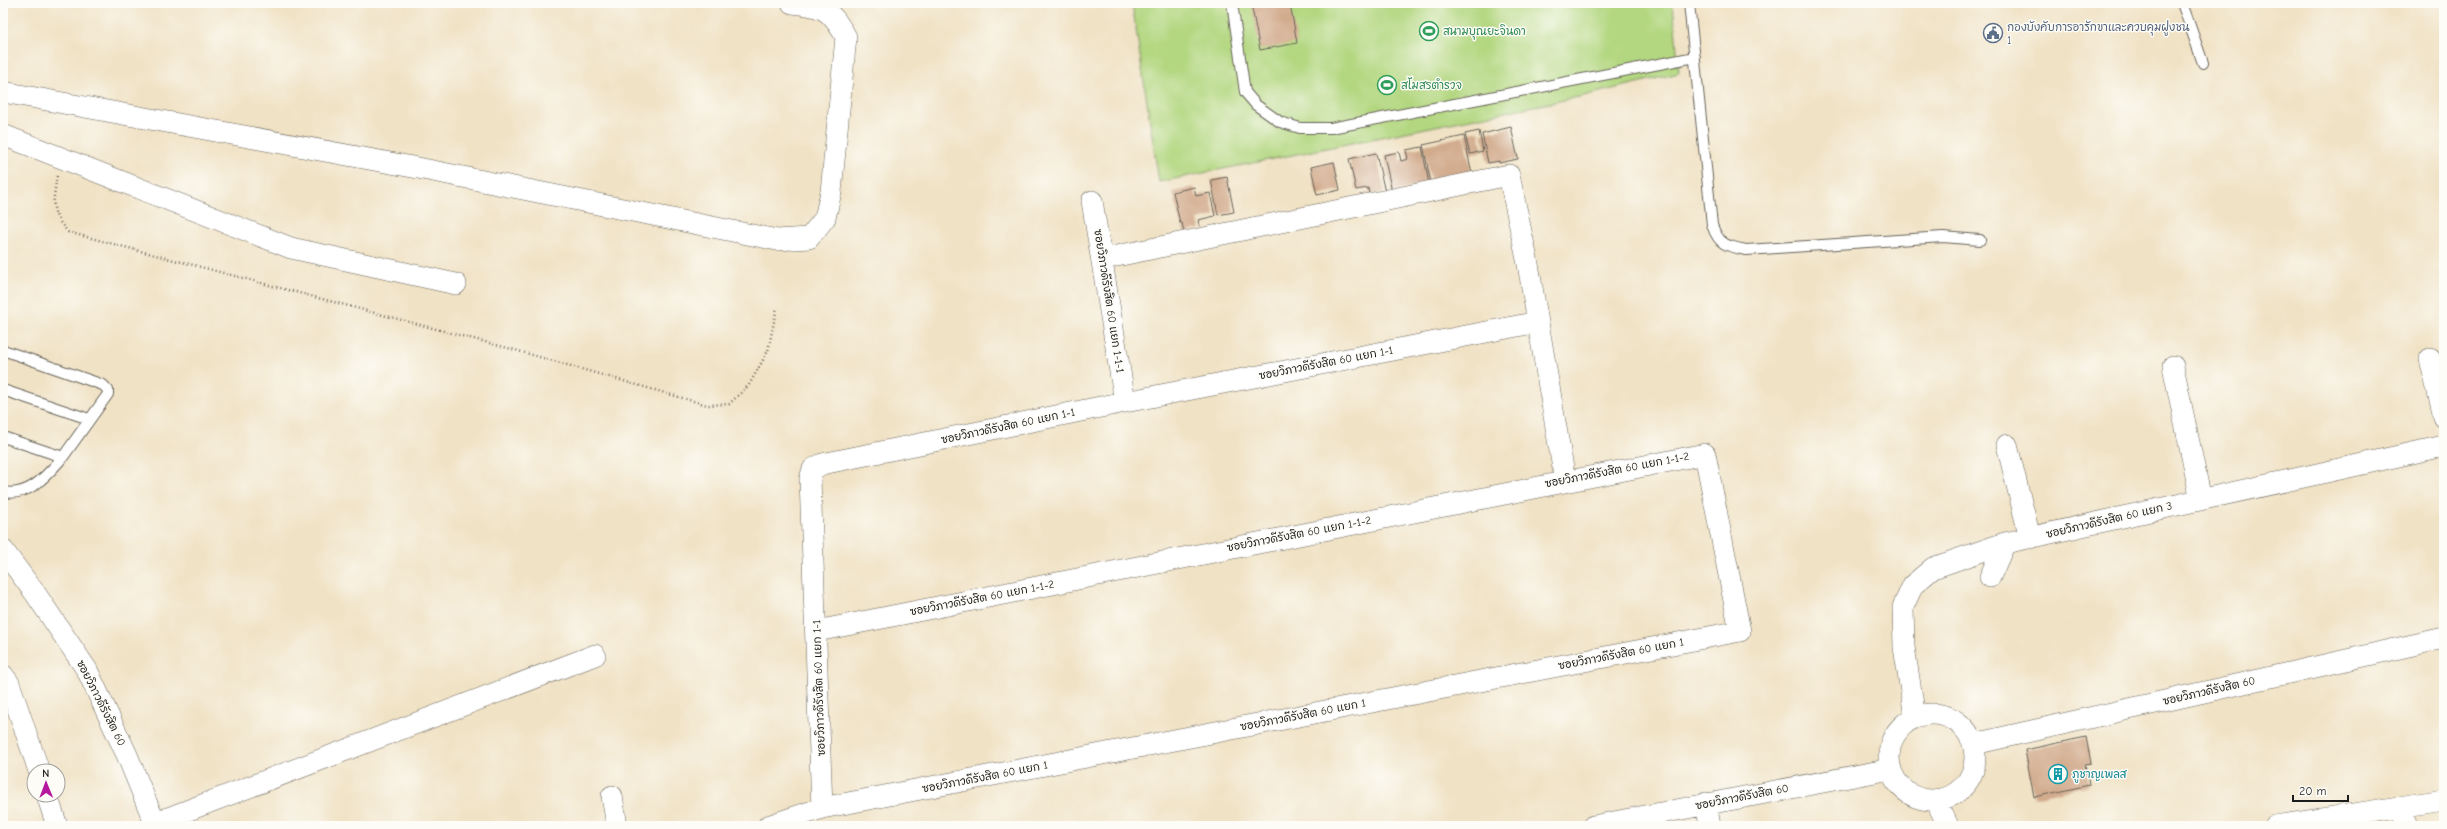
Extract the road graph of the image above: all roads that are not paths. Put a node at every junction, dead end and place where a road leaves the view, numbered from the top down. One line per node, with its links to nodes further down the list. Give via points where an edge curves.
1 (792, 3): 7 (street, via 818,6 837,21 846,37 831,192 824,218 809,238 777,240 418,168)
2 (1232, 3): 5 (lane, via 1245,92 1256,105 1280,122 1300,128 1331,128)
3 (1689, 3): 5 (lane)
4 (2182, 3): 6 (lane)
5 (1695, 57): 10 (lane, via 1712,225 1716,238 1728,247 1746,250 1943,237)
6 (2203, 63)
7 (3, 92)
8 (3, 135): 12 (street, via 291,248)
9 (1092, 201): 11 (street, ซอยวิภาวดีรังสิต 60 แยก 1-1-1)
10 (1980, 240)
11 (1102, 259): 13 (street, via 1509,176); 18 (street, ซอยวิภาวดีรังสิต 60 แยก 1-1-1)
12 (456, 284)
13 (1538, 322): 18 (street, ซอยวิภาวดีรังสิต 60 แยก 1-1); 25 (street)
14 (3, 350): 20 (lane, via 103,385 108,394)
15 (2430, 359): 19 (street)
16 (2173, 366): 27 (street)
17 (3, 390): 20 (lane)
18 (1126, 402): 33 (street, ซอยวิภาวดีรังสิต 60 แยก 1-1, via 822,464 813,469 810,479)
19 (2444, 417)
20 (89, 419): 24 (lane)
21 (3, 437): 24 (lane)
22 (2007, 445): 29 (street)
23 (2444, 446): 27 (street, ซอยวิภาวดีรังสิต 60 แยก 3)
24 (63, 457): 26 (lane, via 38,484 22,491)
25 (1565, 480): 28 (street, ซอยวิภาวดีรังสิต 60 แยก 1-1-2, via 1704,454); 33 (street, ซอยวิภาวดีรังสิต 60 แยก 1-1-2)
26 (3, 492)
27 (2201, 500): 29 (street, ซอยวิภาวดีรังสิต 60 แยก 3)
28 (1720, 531): 46 (street, ซอยวิภาวดีรังสิต 60 แยก 1, via 1740,631)
29 (2030, 538): 30 (street, ซอยวิภาวดีรังสิต 60 แยก 3)
30 (2005, 543): 32 (street); 37 (street, ซอยวิภาวดีรังสิต 60 แยก 3, via 1933,568 1913,584 1903,607 1904,648)
31 (3, 550): 48 (street, ซอยวิภาวดีรังสิต 60, via 86,670 127,755)
32 (1990, 577)
33 (817, 631): 46 (street, ซอยวิภาวดีรังสิต 60 แยก 1-1)
34 (2444, 638): 38 (street, ซอยวิภาวดีรังสิต 60)
35 (595, 655): 48 (street)
36 (3, 675): 39 (street, via 9,683)
37 (1916, 717): 38 (street, via 1930,714 1950,718 1967,731); 40 (street, via 1905,724 1894,739 1889,757)
38 (1974, 744): 42 (street, via 1974,769 1968,781 1949,797)
39 (36, 763)
40 (1891, 769): 42 (street, via 1898,782 1908,792 1921,799); 45 (street, ซอยวิภาวดีรังสิต 60)
41 (612, 796): 50 (street)
42 (1936, 800): 54 (street)
43 (2444, 800): 47 (street)
44 (49, 803): 49 (street)
45 (1706, 803): 52 (street, ซอยวิภาวดีรังสิต 60); 53 (street)
46 (822, 808): 51 (street, ซอยวิภาวดีรังสิต 60 แยก 1)
47 (2405, 817): 55 (street)
48 (156, 824)
49 (56, 826)
50 (617, 826)
51 (768, 826)
52 (1593, 826)
53 (1710, 826)
54 (1948, 826)
55 (2277, 826)

